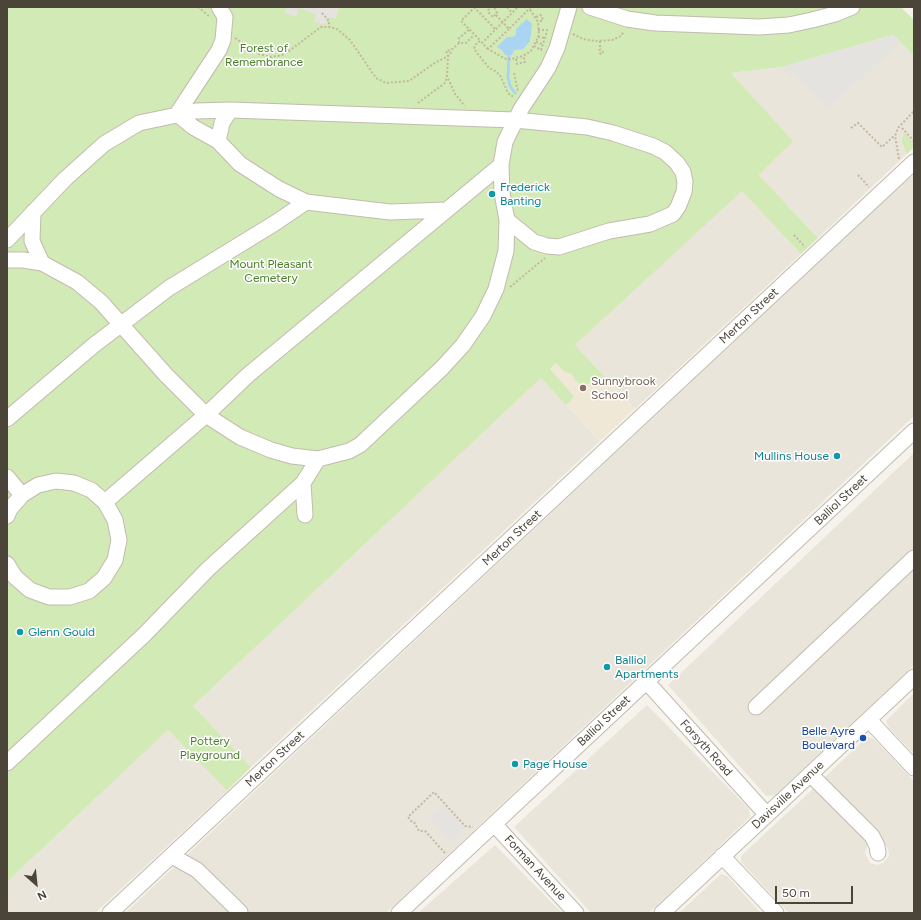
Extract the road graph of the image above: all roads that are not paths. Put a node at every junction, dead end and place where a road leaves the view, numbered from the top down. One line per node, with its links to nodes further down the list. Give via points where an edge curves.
1 (219, 7): 6 (street, via 225,17 225,30 219,50)
2 (569, 7): 8 (street, via 548,68)
3 (590, 7): 4 (street, via 627,19 759,27 806,22)
4 (852, 7)
5 (230, 110): 6 (street); 7 (street); 9 (street, via 222,123)
6 (177, 114): 9 (street, via 193,128); 15 (street, via 140,123 104,144)
7 (482, 119): 8 (street); 10 (street, via 498,129)
8 (515, 120): 10 (street); 16 (street, via 587,127 653,146 665,152 677,163 686,182 682,200 673,214 650,224 609,231 559,247 534,242)
9 (218, 141): 13 (street, via 240,164 279,189)
10 (505, 142): 12 (street)
11 (907, 162): 42 (street, Merton Street)
12 (501, 165): 14 (street); 16 (street, via 502,193)
13 (306, 202): 14 (street, via 390,212); 20 (street, via 169,288)
14 (447, 210): 21 (street, via 248,375)
15 (33, 212): 17 (street); 19 (street, via 32,242)
16 (507, 220): 24 (street, via 506,251 496,289 483,316 463,345 360,445 349,451)
17 (7, 240)
18 (7, 260): 19 (street)
19 (42, 262): 20 (street, via 77,282)
20 (120, 324): 21 (street); 22 (street)
21 (206, 415): 24 (street, via 240,437 271,450); 28 (street)
22 (7, 419)
23 (914, 431): 34 (street, Balliol Street)
24 (318, 459): 26 (street)
25 (7, 477): 27 (street)
26 (303, 483): 29 (street); 37 (street, via 208,569 144,635)
27 (22, 495): 28 (street, via 38,485 56,481 74,483 92,490); 30 (street)
28 (105, 502): 32 (street, via 115,520 118,540 115,560 104,578 89,591 70,598 49,597 30,590)
29 (305, 515)
30 (7, 516)
31 (914, 558): 35 (street)
32 (10, 575)
33 (914, 677): 36 (street, Davisville Avenue)
34 (646, 681): 40 (street, Forsyth Road); 41 (street, Balliol Street)
35 (756, 707)
36 (869, 720): 38 (street); 39 (street, Davisville Avenue)
37 (7, 763)
38 (914, 768)
39 (810, 774): 40 (street, Davisville Avenue); 43 (street, via 872,836)
40 (767, 815): 45 (street, Davisville Avenue)
41 (494, 824): 49 (street, Balliol Street); 50 (street, Forman Avenue)
42 (184, 844): 44 (street, Merton Street); 46 (street)
43 (878, 853)
44 (172, 856): 46 (street); 48 (street, Merton Street)
45 (722, 856): 51 (street, Davisville Avenue); 52 (street)
46 (197, 870): 47 (street)
47 (240, 912)
48 (110, 913)
49 (399, 913)
50 (576, 913)
51 (662, 913)
52 (776, 913)

